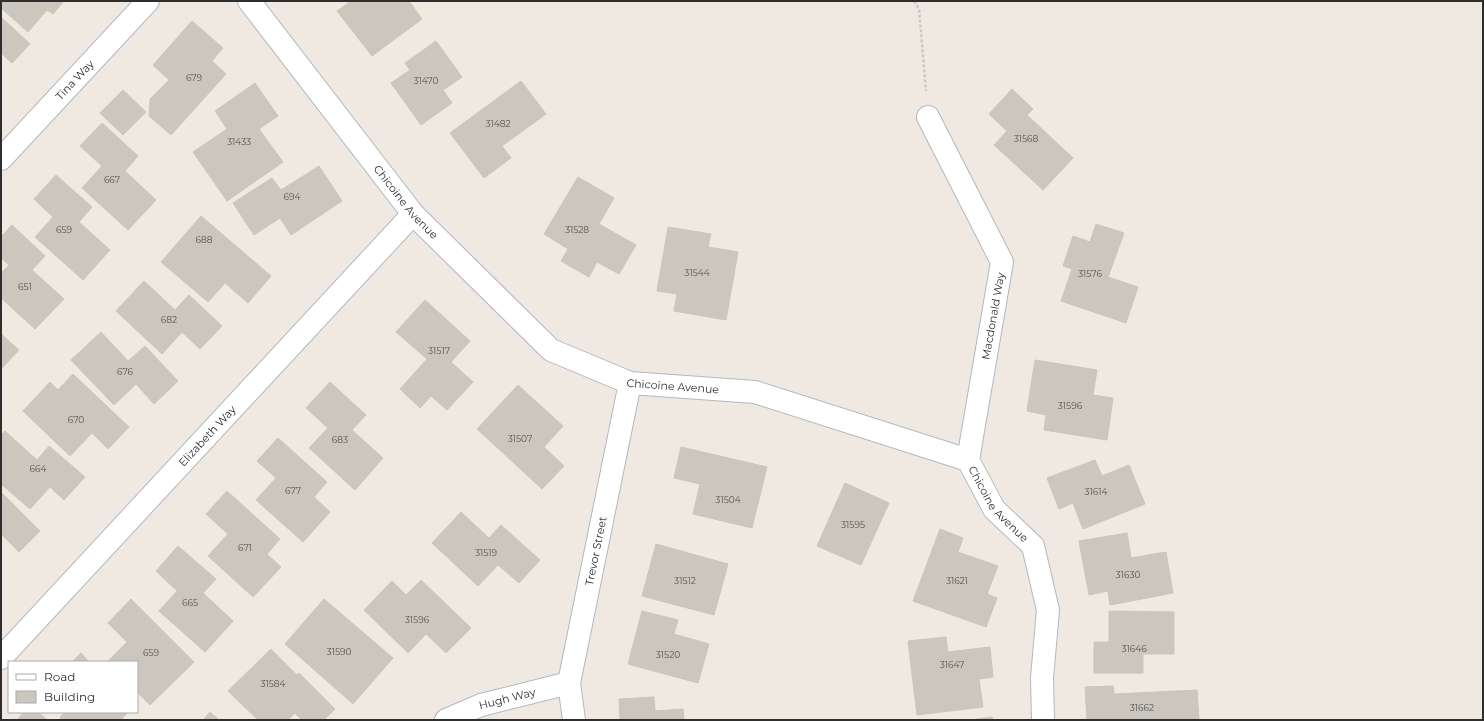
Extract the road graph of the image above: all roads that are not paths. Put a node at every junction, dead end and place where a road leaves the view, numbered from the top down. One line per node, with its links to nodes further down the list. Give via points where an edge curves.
1 (148, 1): 4 (street, Tina Way)
2 (249, 1): 5 (street, Chicoine Avenue)
3 (928, 117): 7 (street, Macdonald Way, via 1002,262)
4 (1, 159)
5 (413, 214): 6 (street, Chicoine Avenue, via 551,350); 8 (street, Elizabeth Way)
6 (630, 383): 7 (street, Chicoine Avenue, via 755,392); 9 (street, Trevor Street)
7 (968, 460): 12 (street, Chicoine Avenue, via 994,509 1033,546 1048,610 1042,678)
8 (1, 658)
9 (569, 683): 10 (street, Hugh Way, via 481,704); 11 (street, Trevor Street)
10 (446, 720)
11 (574, 720)
12 (1043, 720)

